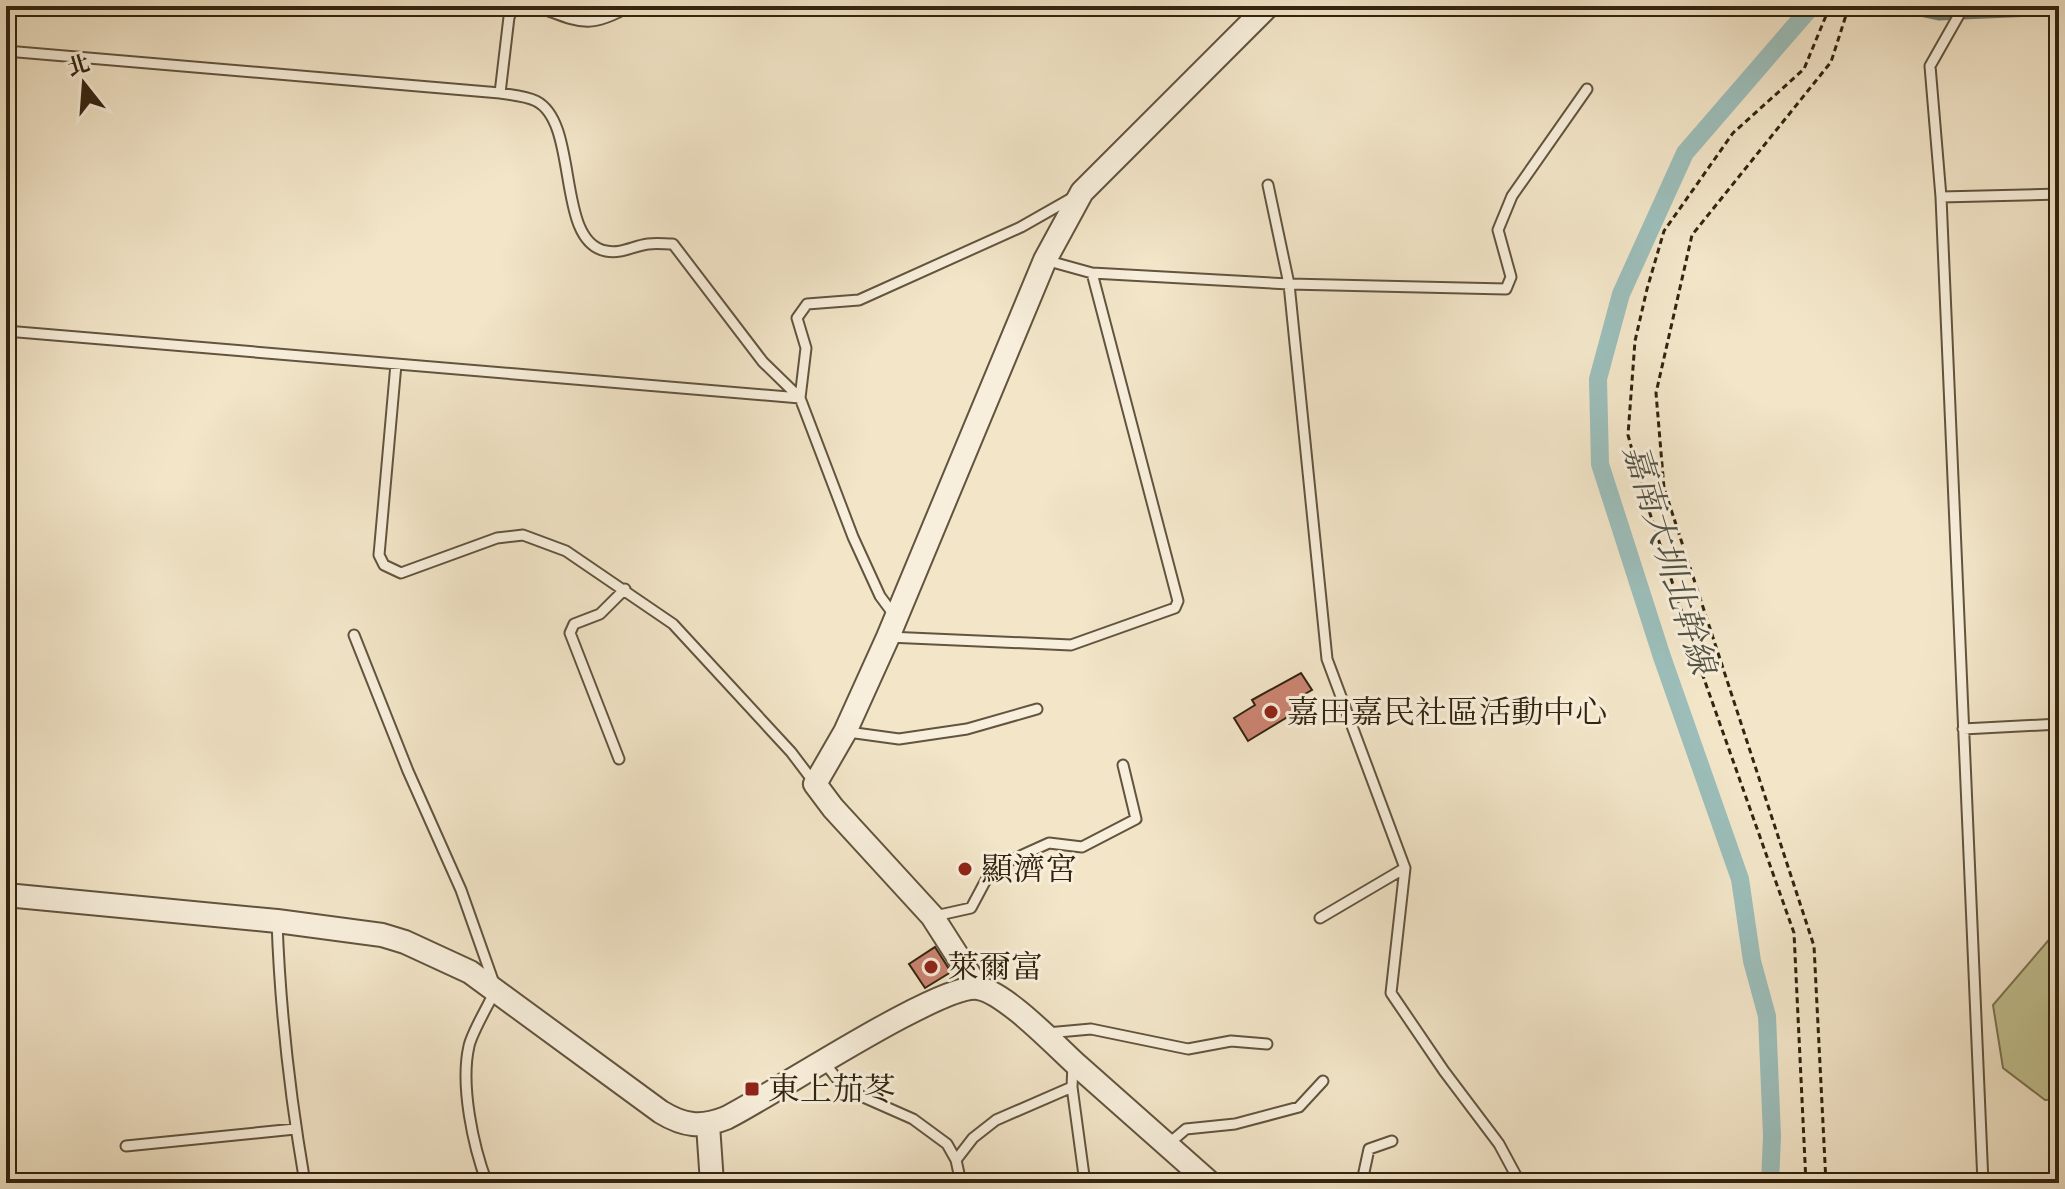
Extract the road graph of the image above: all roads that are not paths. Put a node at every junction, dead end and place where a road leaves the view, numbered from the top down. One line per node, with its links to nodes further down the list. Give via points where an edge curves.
1 (515, 6): 8 (lane, via 509,17)
2 (535, 6): 3 (lane, via 585,23 606,20)
3 (630, 6)
4 (1268, 6): 10 (street)
5 (1964, 6): 12 (lane, via 1930,66)
6 (6, 51): 8 (lane)
7 (1587, 89): 15 (lane, via 1512,196 1498,230 1511,277 1506,289)
8 (500, 93): 18 (lane, via 537,101 551,116 584,238 604,251 673,244 763,362)
9 (1268, 185): 15 (lane)
10 (1082, 192): 13 (street); 18 (lane, via 1021,227 859,300 807,304 797,318 806,348)
11 (2059, 194): 12 (lane)
12 (1941, 197): 24 (lane)
13 (1045, 260): 14 (lane); 20 (street)
14 (1092, 273): 15 (lane); 20 (lane, via 1178,601 1175,608 1071,645)
15 (1289, 284): 29 (lane, via 1327,659)
16 (6, 331): 17 (lane)
17 (396, 364): 18 (lane); 19 (lane, via 379,555 384,565 401,573 497,538 523,535 566,551)
18 (800, 398): 20 (lane)
19 (625, 589): 26 (lane, via 600,614 574,624 570,633); 28 (lane, via 673,624)
20 (892, 627): 25 (street)
21 (354, 635): 35 (lane, via 461,890)
22 (1037, 709): 25 (lane, via 967,729 899,739)
23 (2059, 724): 24 (lane)
24 (1963, 729): 56 (lane)
25 (845, 732): 28 (street)
26 (619, 759)
27 (1123, 765): 31 (lane, via 1136,819 1082,847 1049,843 1028,850 987,878 971,908)
28 (815, 784): 31 (street)
29 (1405, 868): 32 (lane); 55 (lane, via 1391,993 1499,1144)
30 (6, 895): 33 (street)
31 (932, 916): 34 (street)
32 (1320, 918)
33 (277, 921): 35 (street, via 405,942 441,956); 43 (lane)
34 (978, 988): 36 (street); 39 (street, via 923,1004)
35 (496, 989): 42 (street, via 661,1112 691,1125); 49 (lane, via 469,1043 466,1083 476,1153)
36 (1044, 1034): 37 (lane, via 1091,1029 1188,1049 1231,1041); 38 (street)
37 (1267, 1044)
38 (1073, 1060): 41 (lane); 45 (street)
39 (824, 1062): 42 (street); 47 (lane, via 845,1089 913,1119 947,1144)
40 (1323, 1081): 45 (lane, via 1299,1107 1235,1124 1186,1129)
41 (1072, 1087): 47 (lane, via 996,1120); 52 (lane)
42 (708, 1125): 50 (street)
43 (295, 1129): 46 (lane); 48 (lane)
44 (1392, 1141): 54 (lane, via 1369,1149)
45 (1167, 1145): 53 (street)
46 (126, 1146)
47 (956, 1160): 51 (lane)
48 (305, 1183)
49 (487, 1183)
50 (712, 1183)
51 (961, 1183)
52 (1085, 1183)
53 (1210, 1183)
54 (1365, 1183)
55 (1520, 1183)
56 (1983, 1183)

